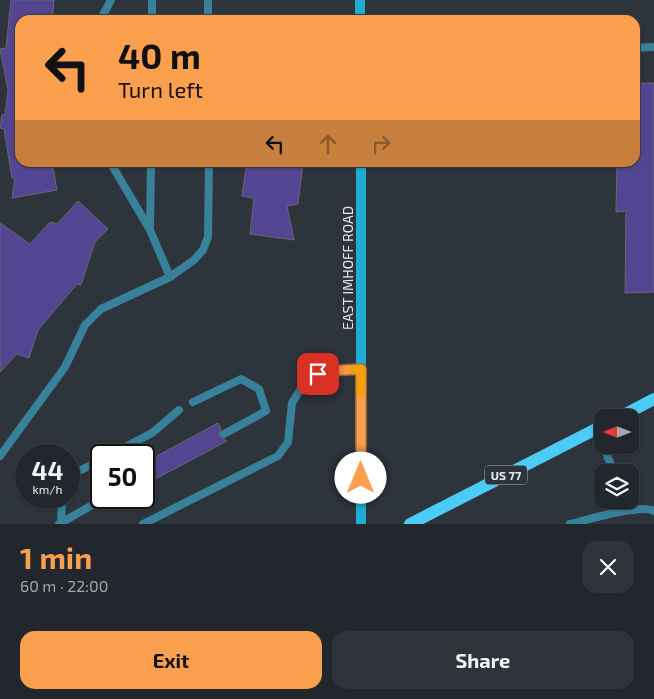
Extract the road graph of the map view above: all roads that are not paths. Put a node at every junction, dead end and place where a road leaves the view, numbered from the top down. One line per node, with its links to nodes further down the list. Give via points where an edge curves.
1 (111, 0): 5 (lane)
2 (152, 0): 6 (lane)
3 (208, 0): 7 (lane)
4 (360, 0): 8 (main road)
5 (103, 15)
6 (152, 15)
7 (208, 15)
8 (360, 15)
9 (654, 47): 10 (lane)
10 (640, 48)
11 (113, 167): 15 (lane)
12 (151, 167): 15 (lane)
13 (209, 167): 16 (lane, via 208,237 194,260)
14 (361, 167): 17 (main road, EAST IMHOFF ROAD)
15 (150, 230): 16 (lane)
16 (170, 277): 25 (lane, via 101,309 85,325 64,367)
17 (361, 369): 31 (lane, via 328,371 308,377 292,403 288,442 278,456); 32 (main road, EAST IMHOFF ROAD)
18 (654, 399): 20 (main road)
19 (193, 402): 23 (lane, via 241,379 259,389 266,411)
20 (635, 409)
21 (179, 410): 24 (lane, via 152,433)
22 (594, 430): 33 (main road, US 77)
23 (224, 434)
24 (131, 444)
25 (0, 456)
26 (90, 506): 30 (lane)
27 (61, 509): 30 (lane)
28 (634, 510): 29 (lane); 34 (lane)
29 (654, 511)
30 (60, 524)
31 (143, 524)
32 (361, 524)
33 (410, 524)
34 (570, 524)

